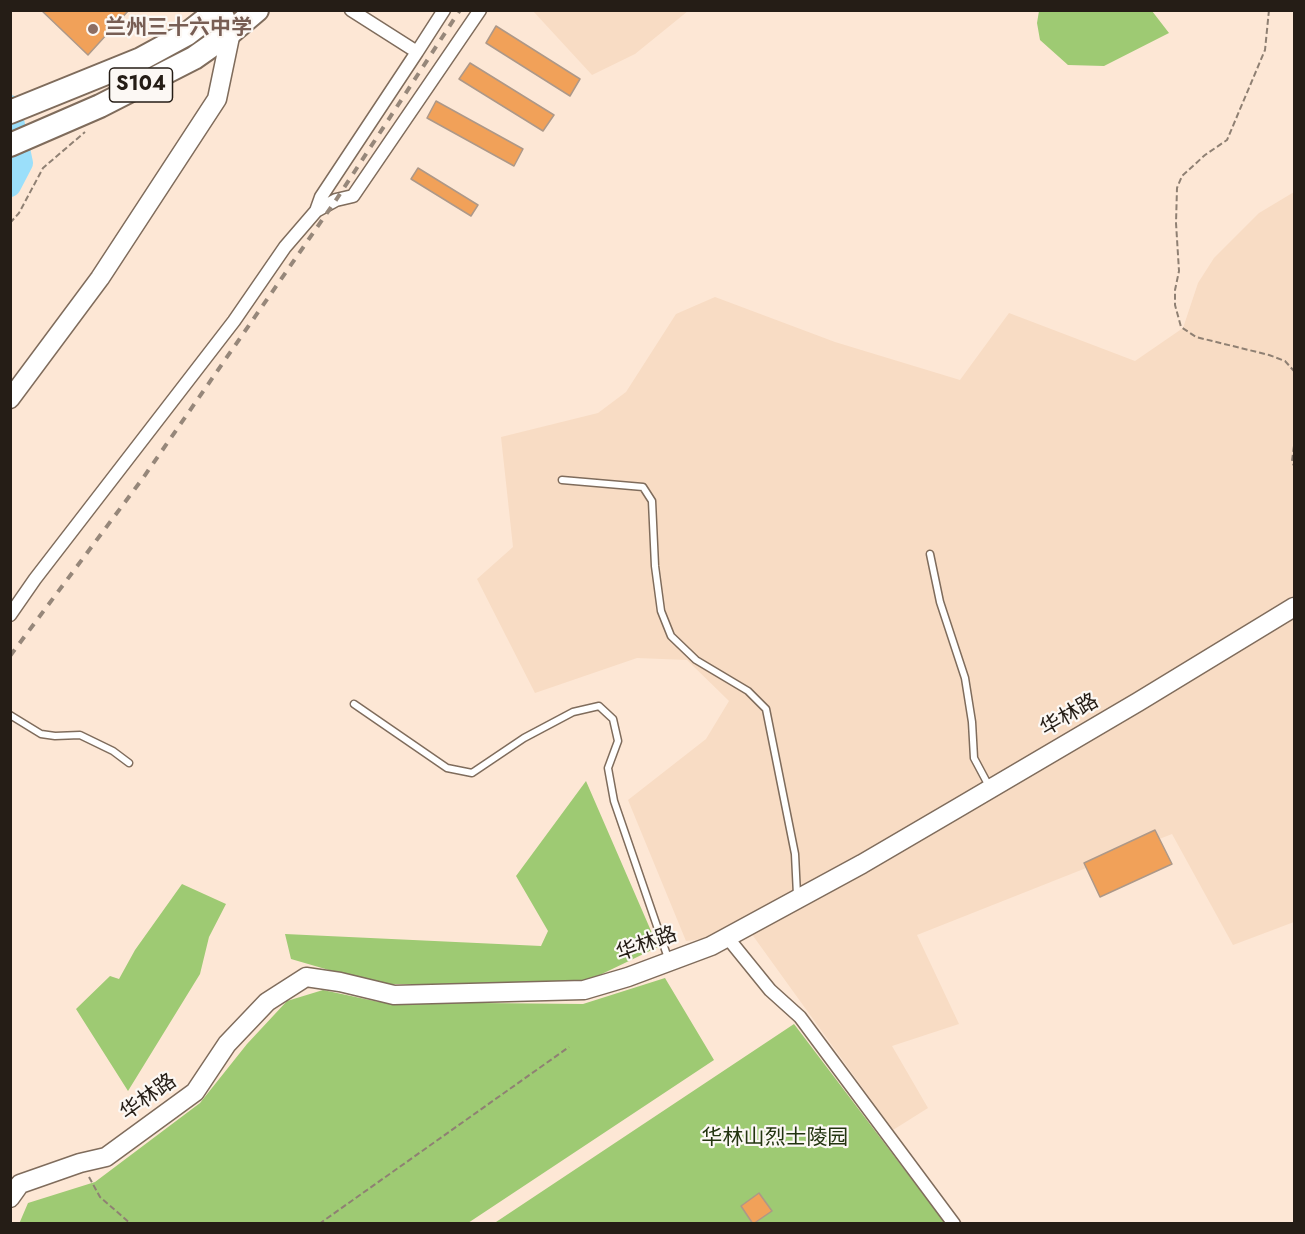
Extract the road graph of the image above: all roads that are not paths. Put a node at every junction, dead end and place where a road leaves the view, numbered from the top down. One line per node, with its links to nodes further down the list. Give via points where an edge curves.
1 (218, 10): 9 (highway, S104, via 187,34 141,59)
2 (222, 10): 7 (street)
3 (257, 10): 7 (highway, S104)
4 (351, 10): 8 (street)
5 (444, 10): 8 (street)
6 (480, 10): 11 (street, via 353,196)
7 (231, 32): 10 (highway, S104, via 194,58 100,106); 12 (street, via 217,99 100,278)
8 (417, 52): 11 (street, via 321,197)
9 (10, 112)
10 (10, 145)
11 (316, 211): 16 (street)
12 (10, 399)
13 (562, 480): 21 (lane, via 643,487 652,501 661,611 671,636 696,660 748,691 766,709 795,855)
14 (930, 555): 20 (lane, via 940,602 965,678 974,758)
15 (1294, 607): 20 (street, 华林路)
16 (10, 615)
17 (354, 704): 23 (lane, via 447,768 472,773 524,738 573,712 599,706 613,719 618,741 608,768 614,801)
18 (10, 715): 19 (lane, via 40,734 80,735 113,750)
19 (129, 763)
20 (990, 789): 21 (street, 华林路)
21 (798, 899): 22 (street, 华林路)
22 (727, 937): 23 (street, 华林路); 25 (street, via 770,990 800,1017)
23 (669, 961): 24 (street, 华林路, via 584,990 394,995 306,977 267,1002 227,1044 195,1092 106,1157 80,1162 20,1184)
24 (10, 1198)
25 (954, 1224)

